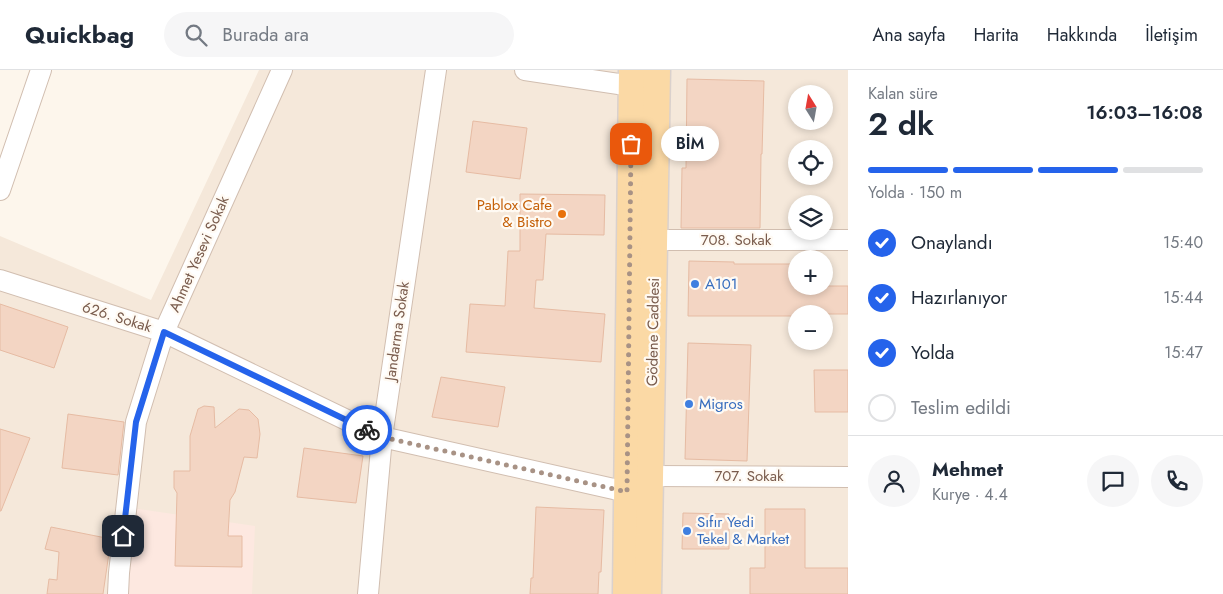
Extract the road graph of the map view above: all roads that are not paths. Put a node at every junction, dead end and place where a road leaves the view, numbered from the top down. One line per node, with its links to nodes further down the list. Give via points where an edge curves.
1 (41, 70): 7 (street)
2 (282, 70): 11 (street, Ahmet Yesevi Sokak)
3 (436, 70): 12 (street, Jandarma Sokak)
4 (525, 70): 6 (street)
5 (657, 70): 8 (main road, Gödene Caddesi)
6 (632, 78): 15 (main road, Gödene Caddesi)
7 (0, 190)
8 (655, 240): 9 (street, 708. Sokak); 13 (main road, Gödene Caddesi)
9 (848, 240)
10 (0, 280): 11 (street, 626. Sokak)
11 (164, 332): 12 (street, 626. Sokak); 16 (street, Ahmet Yesevi Sokak, via 136,422)
12 (382, 437): 15 (street, 626. Sokak); 17 (street, Jandarma Sokak)
13 (650, 476): 14 (street, 707. Sokak); 19 (main road, Gödene Caddesi)
14 (848, 477)
15 (627, 492): 18 (main road, Gödene Caddesi)
16 (118, 594)
17 (368, 594)
18 (626, 594)
19 (648, 594)

